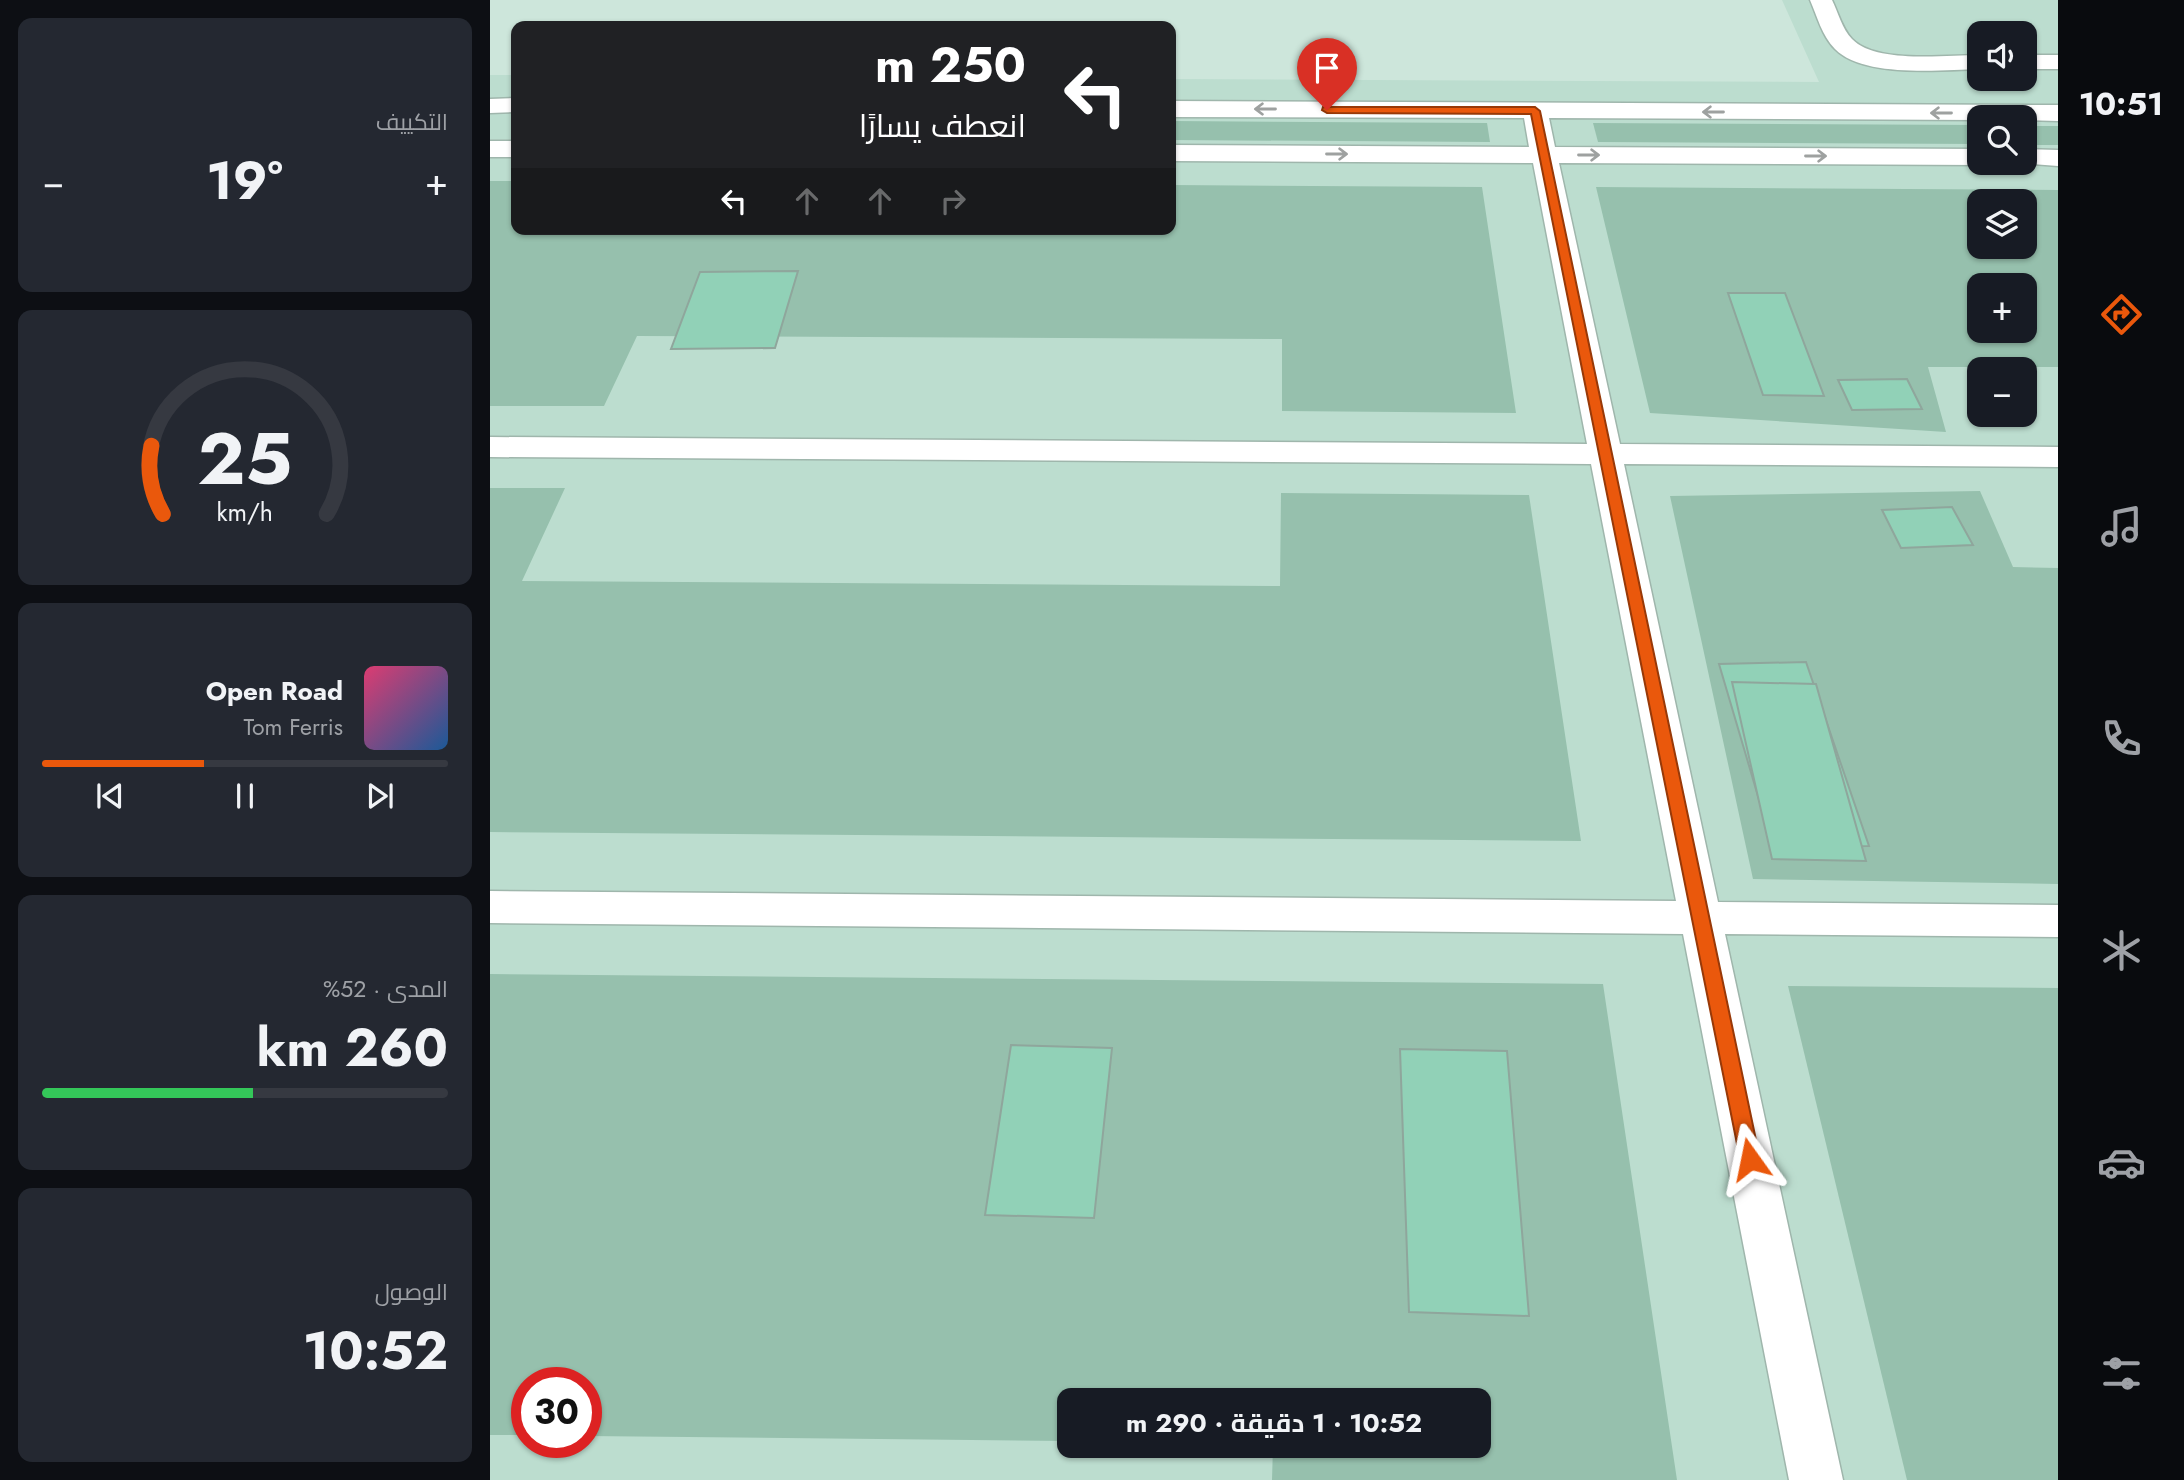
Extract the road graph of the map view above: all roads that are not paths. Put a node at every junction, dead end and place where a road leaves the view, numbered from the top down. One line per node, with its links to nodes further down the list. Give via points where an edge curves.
1 (1821, 0): 2 (street, via 1842,43 1864,56)
2 (1967, 62)
3 (2037, 62): 4 (street)
4 (2058, 62)
5 (1176, 109): 6 (street, one-way to 5)
6 (1535, 111): 7 (street, one-way to 6); 11 (street)
7 (2058, 113)
8 (490, 149): 9 (street)
9 (511, 149)
10 (1176, 153): 11 (street, one-way to 11)
11 (1544, 155): 12 (street, one-way to 12); 16 (street)
12 (1967, 157)
13 (2037, 158): 14 (street)
14 (2058, 158)
15 (490, 447): 16 (street)
16 (1605, 454): 17 (street); 19 (street)
17 (2058, 457)
18 (490, 907): 19 (street)
19 (1700, 918): 20 (street); 21 (street)
20 (2058, 921)
21 (1816, 1480)

